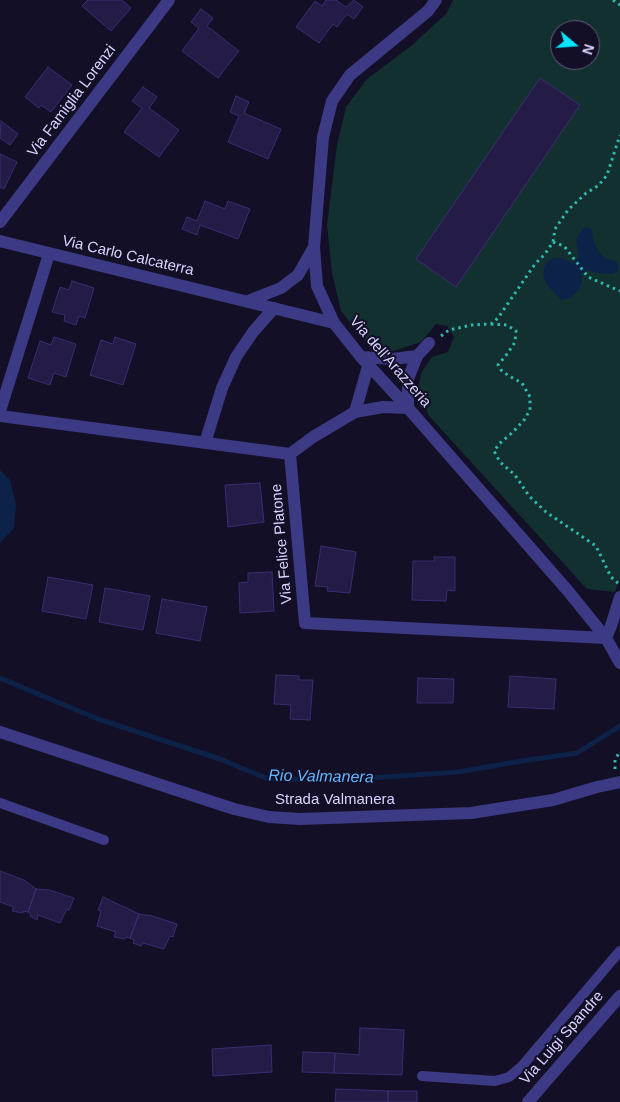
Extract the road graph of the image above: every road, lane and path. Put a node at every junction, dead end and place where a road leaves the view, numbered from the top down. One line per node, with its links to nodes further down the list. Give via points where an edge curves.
1 (169, 0): 6 (street, Via Famiglia Lorenzi)
2 (436, 0): 9 (street, Via dell'Arazzeria, via 428,11 350,75 332,101 323,137)
3 (613, 0): 4 (path)
4 (620, 5)
5 (620, 135): 8 (path, via 607,175 568,210 555,228)
6 (0, 222)
7 (0, 242): 10 (street, Via Carlo Calcaterra)
8 (553, 242): 11 (path, via 564,246 588,277); 15 (path)
9 (314, 247): 12 (street, via 298,275 281,288); 14 (street, Via dell'Arazzeria, via 317,286)
10 (48, 254): 12 (street, Via Carlo Calcaterra); 20 (street)
11 (620, 291)
12 (248, 301): 13 (street, Via Carlo Calcaterra)
13 (274, 308): 14 (street, Via Carlo Calcaterra); 23 (street, via 236,357 222,388)
14 (334, 323): 18 (street, Via dell'Arazzeria)
15 (492, 324): 16 (path, via 449,330); 25 (path, via 507,325 516,331 515,342 498,365 522,383 530,397 530,410 524,420 494,452 546,512 596,546 611,577)
16 (430, 343): 17 (street)
17 (417, 356): 18 (street); 19 (street, via 408,379)
18 (365, 360): 19 (street, Via dell'Arazzeria); 21 (street)
19 (408, 408): 21 (street, via 383,407); 27 (street, Via dell'Arazzeria)
20 (0, 412)
21 (355, 412): 24 (street)
22 (0, 416): 23 (street)
23 (205, 443): 24 (street)
24 (290, 454): 27 (street, Via Felice Platone, via 305,622)
25 (620, 585)
26 (620, 597): 27 (street)
27 (606, 638): 28 (street, Via dell'Arazzeria)
28 (620, 663)
29 (0, 732): 30 (street, Strada Valmanera, via 234,809 300,820 470,813 553,800)
30 (620, 782)
31 (0, 803): 32 (lane)
32 (104, 840)
33 (620, 951): 35 (lane, via 509,1077 494,1081)
34 (620, 996): 36 (street, Via Luigi Spandre)
35 (422, 1076)
36 (528, 1102)

